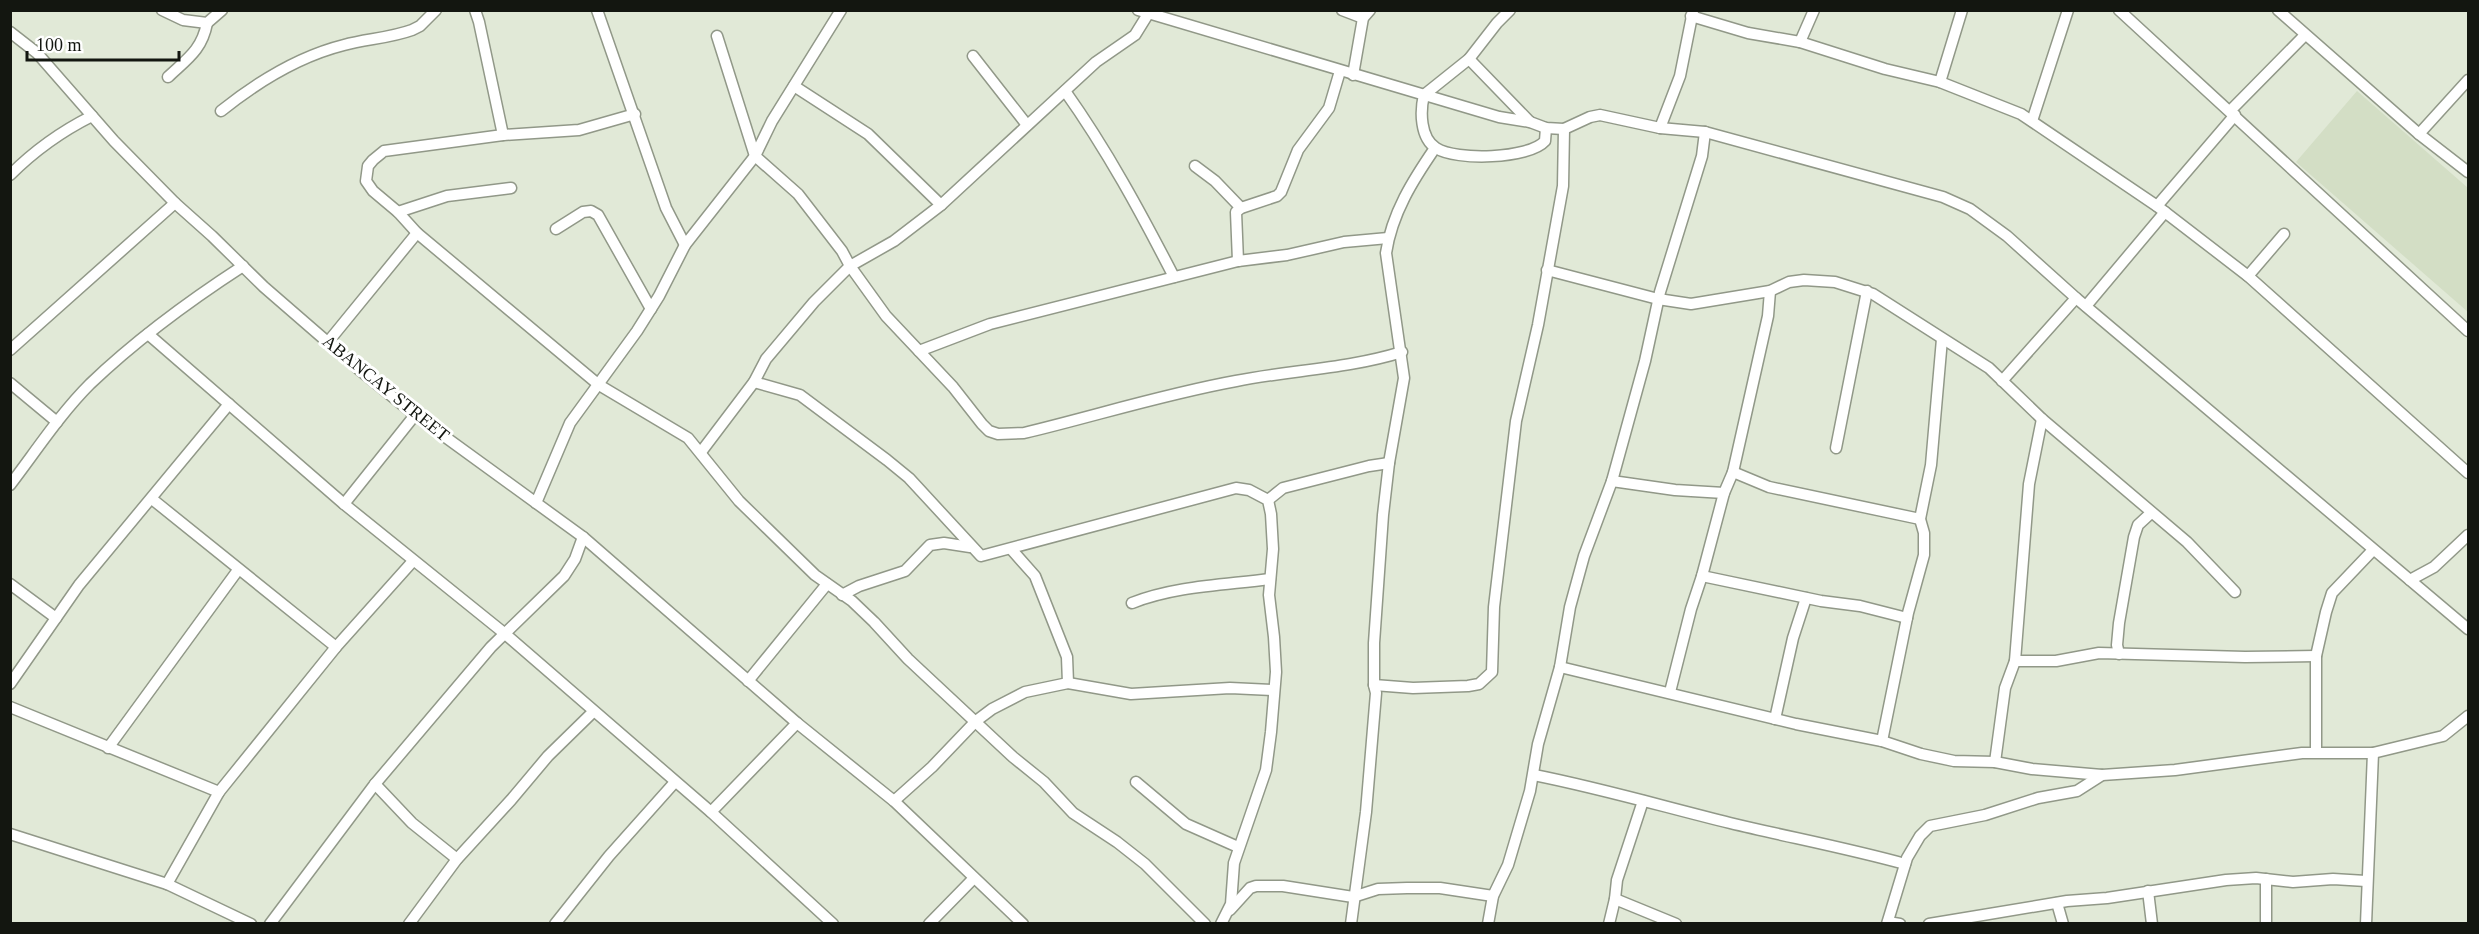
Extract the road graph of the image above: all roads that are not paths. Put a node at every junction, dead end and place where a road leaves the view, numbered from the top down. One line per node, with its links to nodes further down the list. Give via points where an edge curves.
1 (162, 10): 17 (street, via 183,20)
2 (222, 10): 17 (street)
3 (436, 10): 32 (street, via 412,30 342,45 307,59 245,91)
4 (475, 10): 44 (street)
5 (597, 10): 34 (street)
6 (841, 10): 29 (street)
7 (1342, 10): 16 (street)
8 (1510, 10): 23 (street)
9 (1814, 10): 21 (street)
10 (1962, 10): 28 (street)
11 (2067, 10): 36 (street)
12 (2119, 10): 33 (street)
13 (2278, 10): 19 (street)
14 (1143, 12): 24 (street); 30 (street, via 1135,35 1096,62)
15 (1692, 13): 21 (street, via 1748,33); 40 (street, via 1680,76)
16 (1366, 14): 25 (street)
17 (207, 23): 26 (street, via 199,47)
18 (10, 32): 35 (street, ABANCAY STREET, via 37,53)
19 (2305, 35): 33 (street); 43 (street)
20 (717, 36): 46 (street)
21 (1800, 42): 28 (street)
22 (973, 56): 38 (street)
23 (1469, 58): 31 (street); 37 (street)
24 (1340, 70): 25 (street); 53 (street, via 1329,108 1298,150 1281,192)
25 (1353, 75): 31 (street)
26 (168, 77)
27 (2469, 80): 43 (street)
28 (1940, 82): 36 (street)
29 (794, 86): 46 (street); 52 (street, via 868,134)
30 (1065, 91): 38 (street); 66 (street, via 1102,144)
31 (1424, 96): 37 (street); 45 (street, via 1422,119)
32 (221, 111)
33 (2233, 113): 54 (street); 73 (street)
34 (634, 114): 44 (street, via 579,130); 60 (street, via 666,208)
35 (92, 116): 49 (street, via 40,147); 51 (street, ABANCAY STREET)
36 (2032, 121): 54 (street)
37 (1530, 122): 39 (street)
38 (1027, 125): 52 (street)
39 (1546, 128): 41 (street); 45 (street, via 1543,144 1524,153 1457,155)
40 (1660, 128): 41 (street, via 1600,115); 42 (street)
41 (1564, 129): 64 (street, via 1563,186)
42 (1705, 132): 69 (street, via 1943,197 1970,209 2007,236); 70 (street)
43 (2419, 134): 48 (street)
44 (502, 135): 55 (street, via 390,149 379,154 368,166 366,181)
45 (1435, 148): 59 (street, via 1408,190)
46 (755, 156): 60 (street); 63 (street, via 798,194)
47 (1195, 166): 53 (street)
48 (2469, 172)
49 (10, 175)
50 (511, 188): 55 (street, via 447,196)
51 (175, 203): 62 (street, ABANCAY STREET); 77 (street)
52 (941, 205): 63 (street, via 894,241)
53 (1241, 208): 61 (street, via 1236,212)
54 (2161, 209): 65 (street); 71 (street)
55 (398, 212): 57 (street)
56 (556, 229): 72 (street, via 583,212 598,215)
57 (417, 233): 76 (street); 83 (street)
58 (2284, 234): 65 (street)
59 (1388, 238): 61 (street); 79 (street, via 1386,262)
60 (685, 244): 72 (street)
61 (1238, 261): 66 (street)
62 (243, 266): 74 (street); 76 (street, ABANCAY STREET)
63 (850, 266): 78 (street, via 886,316); 81 (street, via 766,358)
64 (1546, 270): 70 (street); 130 (street, via 1516,421 1494,607 1492,672 1479,684 1468,686)
65 (2248, 276): 92 (street)
66 (1174, 277): 78 (street, via 990,324)
67 (1770, 291): 68 (street, via 1804,280 1835,282); 70 (street, via 1691,304); 91 (street, via 1768,316)
68 (1867, 291): 75 (street); 88 (street)
69 (2076, 298): 71 (street); 80 (street)
70 (1658, 300): 93 (street)
71 (2086, 306): 106 (street)
72 (651, 309): 83 (street)
73 (2469, 331)
74 (148, 334): 84 (street); 87 (street, via 90,384)
75 (1942, 339): 80 (street, via 1974,357); 101 (street, via 1931,465)
76 (328, 342): 85 (street, ABANCAY STREET)
77 (10, 350)
78 (919, 351): 79 (street, via 989,431 1009,435 1183,391 1340,367)
79 (1402, 352): 90 (street, via 1404,378)
80 (2002, 381): 86 (street)
81 (754, 382): 89 (street); 104 (street, via 800,395 887,460 922,491)
82 (10, 383): 87 (street)
83 (599, 385): 89 (street, via 674,428); 98 (street, via 570,423)
84 (229, 404): 96 (street); 99 (street)
85 (415, 415): 98 (street, ABANCAY STREET); 99 (street)
86 (2042, 419): 100 (street); 125 (street, via 2029,484)
87 (57, 422): 94 (street)
88 (1836, 448)
89 (701, 452): 113 (street, via 751,514)
90 (1389, 464): 97 (street, via 1284,488); 130 (street)
91 (1733, 472): 95 (street); 101 (street, via 1769,487)
92 (2469, 474)
93 (1611, 481): 95 (street); 126 (street, via 1584,556)
94 (10, 485)
95 (1724, 493): 109 (street)
96 (152, 499): 108 (street); 118 (street)
97 (1268, 500): 105 (street, via 1236,488); 110 (street, via 1273,549)
98 (536, 503): 103 (street, ABANCAY STREET)
99 (344, 504): 107 (street)
100 (2151, 513): 114 (street, via 2187,542); 123 (street, via 2138,525 2134,537 2119,623)
101 (1920, 519): 119 (street, via 1924,555)
102 (2469, 535): 111 (street, via 2434,567)
103 (583, 537): 121 (street, via 564,576); 127 (street, ABANCAY STREET)
104 (970, 546): 105 (street, via 981,556); 115 (street, via 930,545 905,571)
105 (1011, 549): 128 (street, via 1035,576 1066,657)
106 (2373, 550): 111 (street); 124 (street, via 2332,593)
107 (413, 561): 121 (street); 122 (street)
108 (238, 570): 122 (street); 140 (street)
109 (1702, 576): 116 (street); 132 (street)
110 (1270, 579): 117 (street, via 1154,594); 131 (street)
111 (2410, 580): 120 (street)
112 (10, 584): 118 (street)
113 (827, 584): 115 (street); 127 (street)
114 (2235, 592)
115 (842, 595): 137 (street)
116 (1806, 598): 119 (street); 136 (street)
117 (1132, 603)
118 (56, 618): 129 (street)
119 (1907, 618): 139 (street)
120 (2469, 630)
121 (504, 633): 134 (street); 148 (street)
122 (336, 647): 149 (street)
123 (2119, 654): 124 (street); 125 (street)
124 (2316, 656): 141 (street)
125 (2014, 661): 143 (street, via 2005,688)
126 (1560, 667): 132 (street); 144 (street, via 1547,706)
127 (748, 681): 138 (street, ABANCAY STREET)
128 (1068, 683): 131 (street, via 1131,694 1230,688); 137 (street, via 1025,692)
129 (10, 684)
130 (1374, 686): 163 (street, via 1373,743)
131 (1273, 690): 154 (street, via 1266,770)
132 (1670, 692): 136 (street)
133 (10, 707): 140 (street)
134 (593, 712): 146 (street); 155 (street)
135 (2469, 716): 142 (street, via 2442,736)
136 (1775, 719): 139 (street)
137 (976, 721): 150 (street); 176 (street, via 1073,813 1150,868)
138 (797, 723): 150 (street, ABANCAY STREET); 152 (street)
139 (1882, 741): 143 (street, via 1954,761)
140 (108, 748): 149 (street)
141 (2316, 752): 142 (street); 145 (street)
142 (2373, 753): 159 (street)
143 (1995, 762): 145 (street)
144 (1534, 775): 151 (street); 162 (street, via 1508,866)
145 (2102, 775): 156 (street, via 2077,791 1930,826)
146 (675, 782): 152 (street); 172 (street)
147 (1136, 782): 154 (street, via 1186,824)
148 (375, 784): 155 (street, via 412,823); 170 (street)
149 (219, 792): 160 (street)
150 (894, 801): 157 (street, ABANCAY STREET)
151 (1643, 801): 156 (street); 164 (street, via 1617,880)
152 (711, 812): 167 (street)
153 (10, 834): 160 (street)
154 (1238, 847): 166 (street)
155 (456, 859): 171 (street)
156 (1905, 864): 168 (street)
157 (974, 878): 174 (street); 175 (street, ABANCAY STREET)
158 (2265, 879): 159 (street); 161 (street); 186 (street)
159 (2366, 880): 187 (street)
160 (166, 884): 169 (street)
161 (2148, 891): 165 (street); 185 (street)
162 (1493, 896): 163 (street, via 1440,888 1407,888 1378,889); 179 (street)
163 (1353, 897): 166 (street, via 1283,886 1252,886); 178 (street)
164 (1616, 899): 180 (street); 181 (street)
165 (2057, 903): 183 (street); 184 (street)
166 (1228, 912): 177 (street)
167 (821, 920): 173 (street)
168 (1888, 923): 182 (street)
169 (251, 924)
170 (270, 924)
171 (409, 924)
172 (555, 924)
173 (833, 924)
174 (929, 924)
175 (1023, 924)
176 (1205, 924)
177 (1221, 924)
178 (1350, 924)
179 (1488, 924)
180 (1609, 924)
181 (1676, 924)
182 (1900, 924)
183 (1929, 924)
184 (2063, 924)
185 (2152, 924)
186 (2266, 924)
187 (2366, 924)

